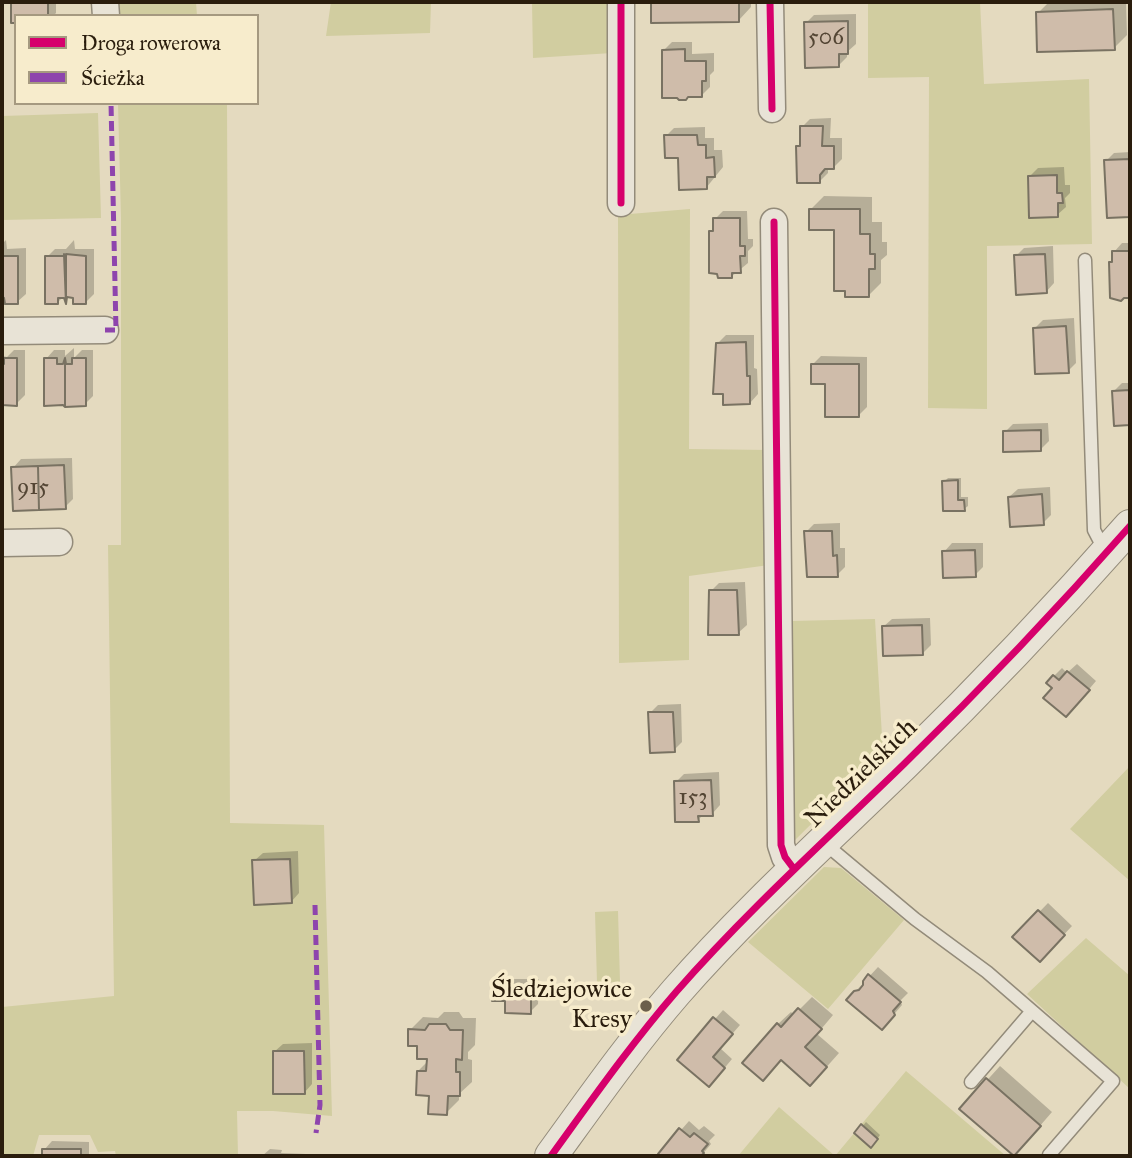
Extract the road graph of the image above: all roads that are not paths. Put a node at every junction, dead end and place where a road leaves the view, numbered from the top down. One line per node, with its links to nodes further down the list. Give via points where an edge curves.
1 (621, 2): 4 (street)
2 (770, 2): 3 (street)
3 (772, 109)
4 (621, 203)
5 (774, 222): 14 (street, via 781,845)
6 (1085, 261): 12 (lane, via 1094,530)
7 (105, 330): 8 (street)
8 (2, 331)
9 (1130, 526): 12 (street, Niedzielskich)
10 (59, 542): 11 (street)
11 (2, 543)
12 (1106, 554): 13 (street, Niedzielskich, via 1042,625)
13 (823, 841): 14 (street, Niedzielskich); 15 (lane)
14 (794, 869): 18 (street, Niedzielskich, via 676,992)
15 (1032, 1011): 16 (lane); 17 (lane, via 1113,1081)
16 (971, 1082)
17 (1049, 1155)
18 (551, 1156)

